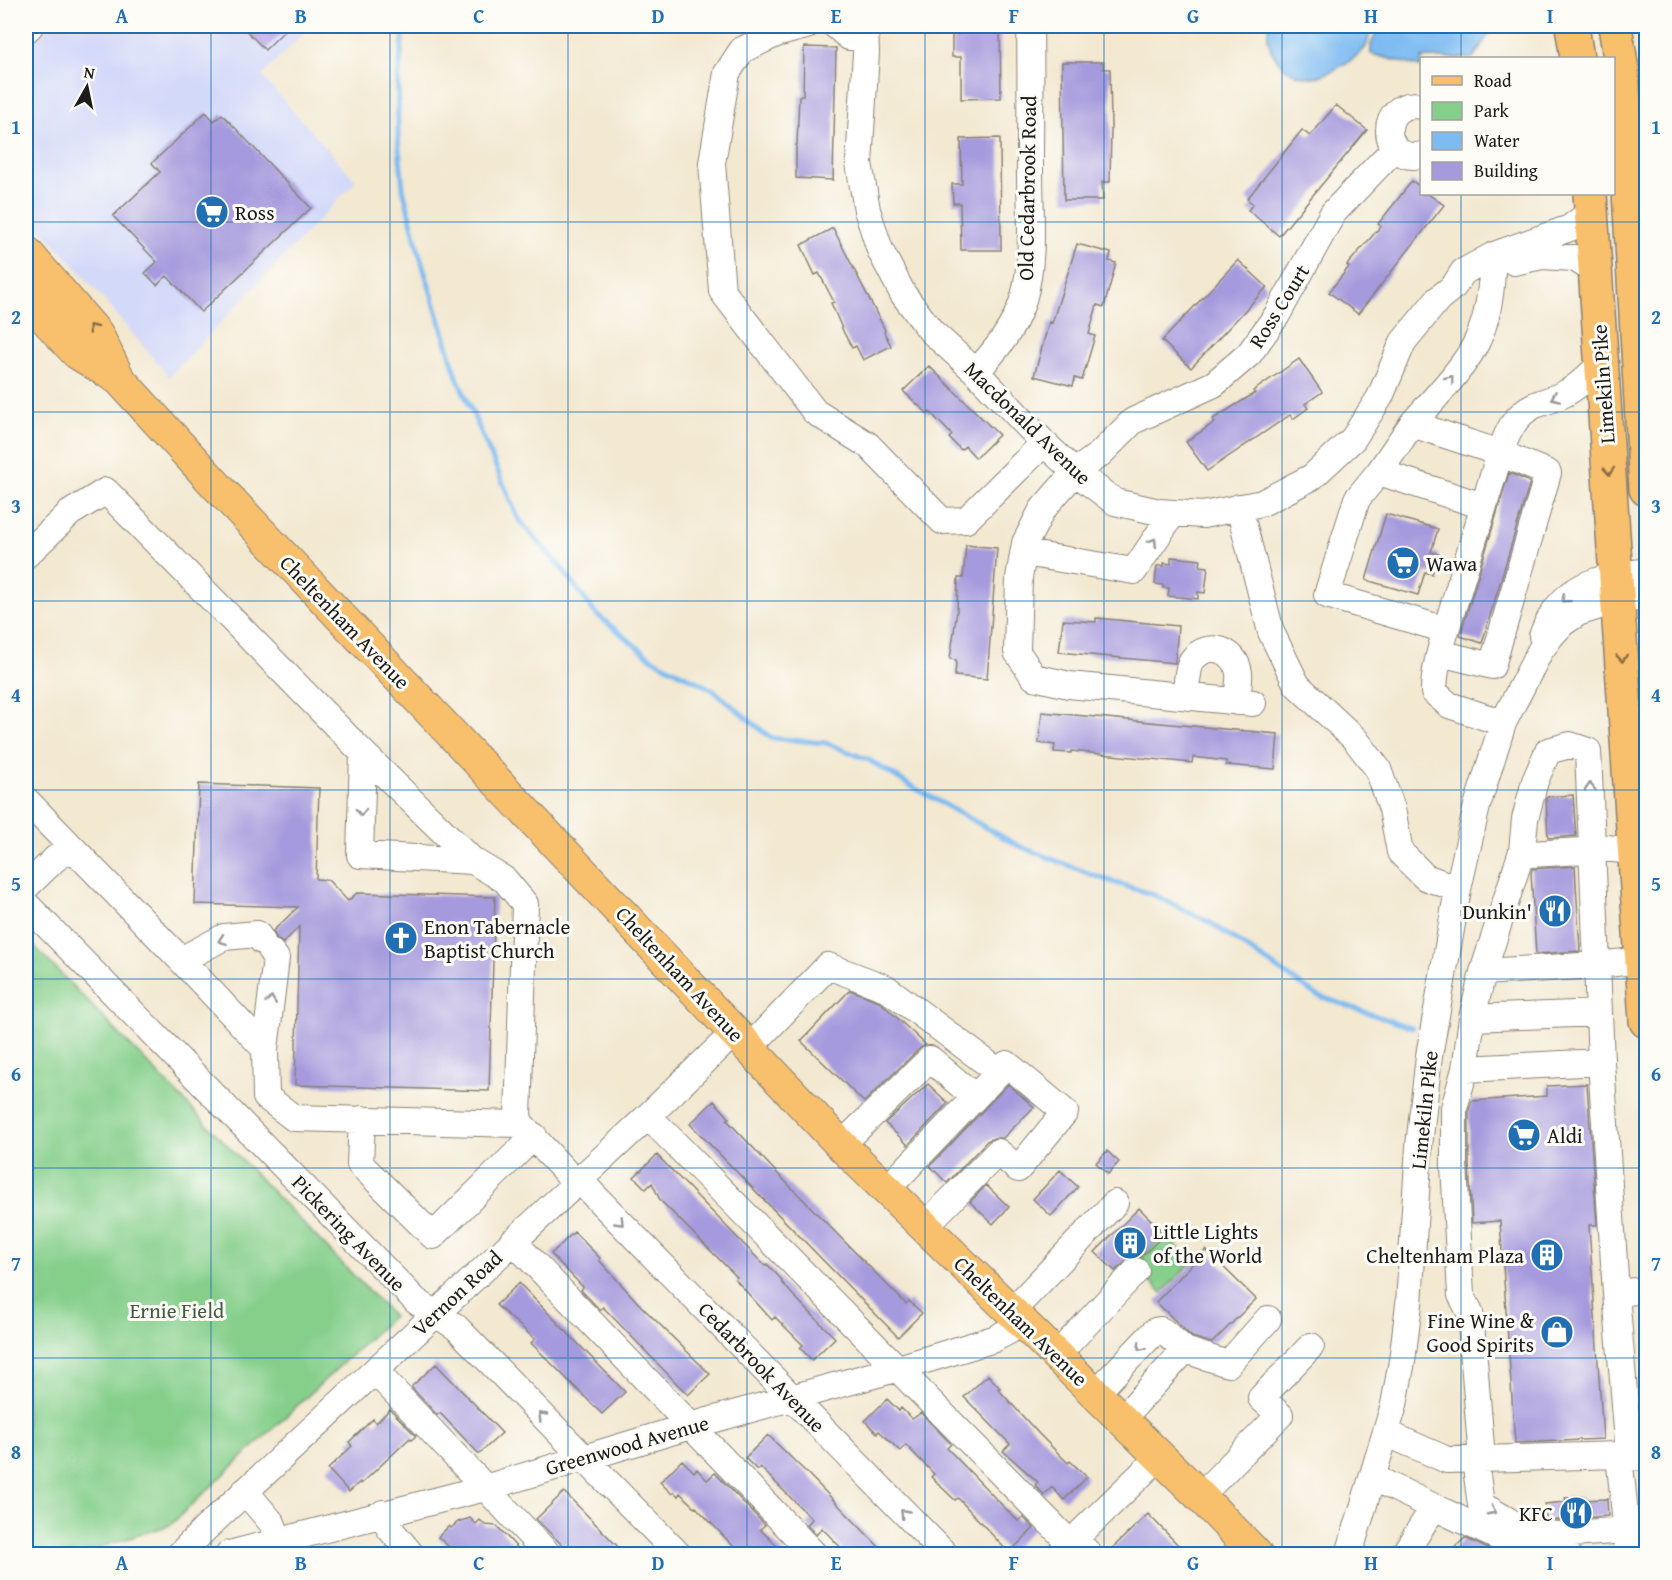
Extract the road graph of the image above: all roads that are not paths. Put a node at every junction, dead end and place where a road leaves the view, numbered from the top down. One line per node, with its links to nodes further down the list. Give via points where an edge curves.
1 (30, 26): 7 (street)
2 (806, 26): 23 (street, via 776,34 742,50 727,73 712,163 722,291 815,412 868,445 942,521 966,520)
3 (836, 26): 8 (street, via 849,37)
4 (1030, 26): 20 (street, Old Cedarbrook Road, via 1029,272 1022,302 1008,333)
5 (1572, 26): 9 (highway)
6 (1615, 26): 27 (highway, Limekiln Pike, via 1622,70)
7 (26, 30)
8 (865, 32): 20 (street, Macdonald Avenue, via 859,163 870,220 880,250 903,294 931,331)
9 (1577, 57)
10 (1420, 105): 11 (street, via 1403,107 1393,116 1388,130)
11 (1395, 148): 12 (street, via 1407,156); 25 (street, Ross Court, via 1333,213 1277,315 1249,354 1214,384 1133,421)
12 (1420, 155)
13 (1591, 202): 16 (highway, Limekiln Pike); 17 (street, Macdonald Avenue, via 1570,228 1494,255 1463,272)
14 (26, 252): 21 (main road, Cheltenham Avenue, one-way to 14, via 97,334)
15 (1492, 271): 16 (street, Macdonald Avenue, via 1542,256 1574,258); 17 (street, Macdonald Avenue, via 1469,285); 22 (street, one-way to 15, via 1477,342 1490,301)
16 (1595, 271): 19 (highway, Limekiln Pike)
17 (1454, 286): 29 (street, Macdonald Avenue, via 1438,299 1403,342 1380,397 1353,439 1312,477 1262,503)
18 (26, 298): 21 (main road, Cheltenham Avenue, via 77,353)
19 (1602, 363): 24 (street, one-way to 24, via 1576,387 1522,413 1508,431); 33 (highway, Limekiln Pike, one-way to 33)
20 (975, 372): 23 (street, Macdonald Avenue)
21 (119, 379): 55 (main road, Cheltenham Avenue)
22 (1412, 424): 24 (street); 26 (street)
23 (1044, 443): 25 (street, Macdonald Avenue)
24 (1500, 453): 28 (street); 34 (street, via 1548,473 1492,666)
25 (1075, 472): 30 (street, Macdonald Avenue, via 1115,502); 31 (street, Ross Court, via 1042,510)
26 (1379, 472): 28 (street); 34 (street, via 1357,499 1327,595)
27 (1647, 489)
28 (1483, 506): 34 (street)
29 (1239, 507): 30 (street, Macdonald Avenue, via 1203,515); 46 (street, via 1270,632 1297,685 1355,739 1378,770 1392,809 1400,852 1425,877)
30 (1173, 513): 31 (street, one-way to 30, via 1134,571)
31 (1024, 553): 35 (street, Ross Court, via 1019,578 1017,652 1034,677 1069,685)
32 (26, 555): 37 (street, via 70,513 106,491)
33 (1632, 586): 36 (street, Limekiln Pike, via 1563,623 1540,651); 43 (highway, one-way to 43)
34 (1443, 641): 36 (street, via 1434,692 1449,705)
35 (1185, 696): 35 (street, Ross Court, via 1245,702 1239,673 1229,654 1217,648 1201,652 1191,661)
36 (1503, 723): 46 (street, Limekiln Pike, via 1477,806)
37 (363, 753): 44 (street); 44 (street, one-way to 44, via 360,855)
38 (1535, 781): 41 (street, via 1541,795 1534,838 1542,846); 41 (street, one-way to 38, via 1588,751 1570,745 1548,751); 42 (street)
39 (26, 800): 40 (street)
40 (71, 847): 45 (street); 48 (street)
41 (1587, 849): 42 (street, via 1530,854); 43 (street, via 1622,850); 50 (street)
42 (1522, 851): 51 (street)
43 (1635, 858): 49 (highway)
44 (473, 861): 63 (street, via 505,880 525,904 517,1109)
45 (26, 887)
46 (1458, 889): 85 (street, Limekiln Pike, via 1429,1056 1409,1304 1402,1361)
47 (26, 904): 73 (street, Pickering Avenue, via 416,1301)
48 (181, 960): 56 (street); 56 (street, one-way to 48, via 276,958 257,934 224,937)
49 (1643, 960): 50 (street); 54 (highway)
50 (1597, 964): 51 (street); 52 (street)
51 (1483, 972): 53 (street)
52 (1599, 1013): 53 (street); 57 (street)
53 (1472, 1018): 58 (street)
54 (1647, 1021)
55 (742, 1040): 59 (street, Vernon Road, via 828,966 886,988); 61 (street, Vernon Road); 64 (main road, Cheltenham Avenue)
56 (265, 1049): 62 (street, via 266,1097 294,1118)
57 (1601, 1062): 58 (street); 72 (street)
58 (1465, 1068): 89 (street, via 1454,1108 1455,1176 1461,1295 1470,1312)
59 (999, 1072): 60 (street); 68 (street, via 1007,1064 1065,1112 1018,1169 998,1152)
60 (975, 1097): 64 (street, via 930,1059); 66 (street)
61 (648, 1116): 65 (street, Vernon Road); 79 (street)
62 (362, 1119): 63 (street); 63 (street, via 360,1164 433,1236)
63 (527, 1130): 65 (street, Cedarbrook Avenue)
64 (841, 1145): 66 (main road, Cheltenham Avenue)
65 (577, 1181): 69 (street, Vernon Road); 82 (street, Cedarbrook Avenue, one-way to 82)
66 (886, 1190): 68 (main road, Cheltenham Avenue)
67 (1115, 1203): 74 (street, Greenwood Avenue)
68 (924, 1227): 74 (main road, Cheltenham Avenue)
69 (513, 1241): 73 (street, Vernon Road); 84 (street)
70 (1136, 1271): 78 (street)
71 (1647, 1290): 72 (street)
72 (1616, 1293): 86 (street)
73 (435, 1314): 80 (street, Vernon Road); 88 (street, Pickering Avenue, one-way to 73, via 456,1327)
74 (1015, 1316): 78 (main road, Cheltenham Avenue); 79 (street, Greenwood Avenue, via 1008,1331 994,1339)
75 (1268, 1319): 77 (street, via 1228,1364)
76 (1311, 1346): 93 (street, via 1261,1398 1280,1415)
77 (1185, 1350): 81 (street, one-way to 81, via 1164,1332 1155,1331); 83 (street)
78 (1057, 1355): 81 (main road, Cheltenham Avenue)
79 (899, 1368): 82 (street, Greenwood Avenue); 99 (street)
80 (375, 1371): 91 (street); 92 (street, Vernon Road)
81 (1096, 1393): 83 (main road, Cheltenham Avenue)
82 (792, 1399): 84 (street, Greenwood Avenue); 106 (street, Cedarbrook Avenue, one-way to 82)
83 (1122, 1419): 87 (main road, Cheltenham Avenue)
84 (690, 1426): 88 (street, Greenwood Avenue); 105 (street)
85 (1386, 1432): 89 (street, via 1447,1460); 90 (street, Limekiln Pike)
86 (1631, 1456): 89 (street); 96 (street)
87 (1159, 1457): 93 (main road, Cheltenham Avenue); 99 (street)
88 (583, 1458): 91 (street, Greenwood Avenue); 104 (street, Pickering Avenue)
89 (1478, 1459): 97 (street, one-way to 97, via 1481,1505)
90 (1372, 1477): 94 (street); 108 (street, Limekiln Pike)
91 (485, 1488): 95 (street, Greenwood Avenue); 103 (street)
92 (245, 1491): 98 (street, via 272,1523); 100 (street, Vernon Road)
93 (1200, 1496): 107 (main road, Cheltenham Avenue)
94 (1434, 1507): 97 (street); 109 (street)
95 (383, 1513): 98 (street, Greenwood Avenue); 102 (street, via 390,1529)
96 (1628, 1542): 97 (street, via 1558,1535)
97 (1532, 1544): 110 (street)
98 (282, 1548): 101 (street, Greenwood Avenue)
99 (1073, 1548)
100 (180, 1554)
101 (229, 1554)
102 (411, 1554)
103 (548, 1554)
104 (678, 1554)
105 (814, 1554)
106 (945, 1554)
107 (1256, 1554)
108 (1349, 1554)
109 (1404, 1554)
110 (1567, 1554)

